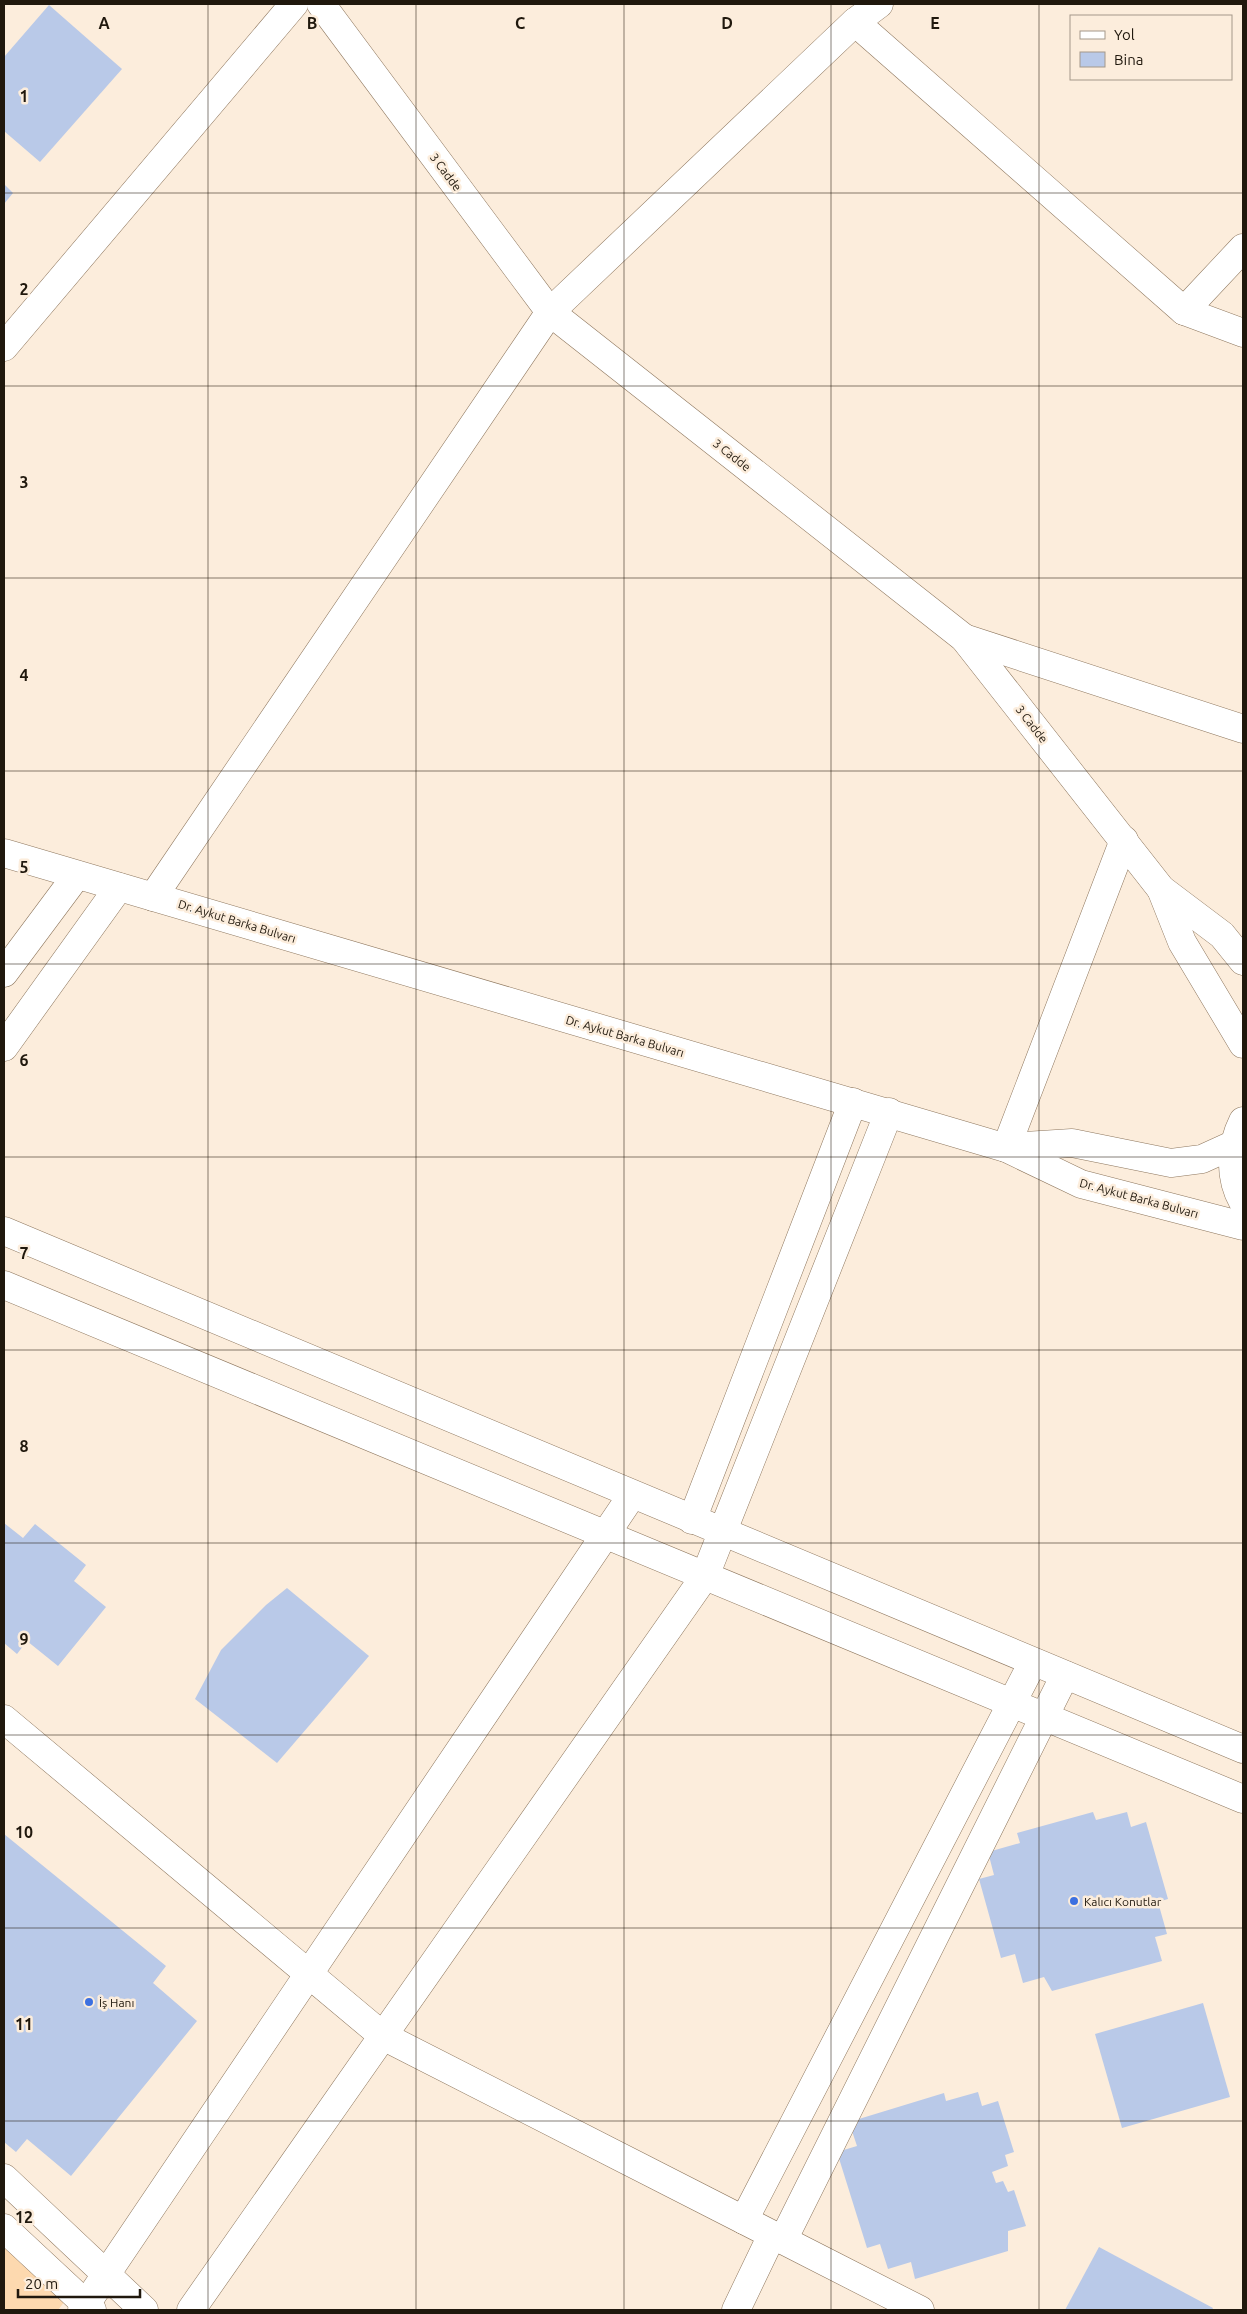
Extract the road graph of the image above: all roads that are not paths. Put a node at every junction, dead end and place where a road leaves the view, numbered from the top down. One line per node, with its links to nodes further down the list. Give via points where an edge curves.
1 (294, 4): 9 (street)
2 (321, 4): 7 (street, 3 Cadde)
3 (880, 4): 4 (street)
4 (855, 22): 6 (street); 7 (street)
5 (1243, 248): 6 (street)
6 (1184, 311): 8 (street)
7 (550, 312): 10 (street, 3 Cadde); 17 (street)
8 (1243, 333)
9 (4, 347)
10 (964, 638): 11 (street); 12 (street, 3 Cadde)
11 (1243, 729)
12 (1124, 840): 16 (street, 3 Cadde); 25 (street)
13 (4, 853): 14 (street, Dr. Aykut Barka Bulvarı)
14 (78, 875): 15 (street, Dr. Aykut Barka Bulvarı); 19 (street)
15 (119, 887): 17 (street, Dr. Aykut Barka Bulvarı); 21 (street)
16 (1161, 889): 18 (street, via 1222,935); 20 (street, via 1182,942)
17 (153, 897): 22 (street, Dr. Aykut Barka Bulvarı)
18 (1243, 961)
19 (4, 973)
20 (1243, 1044)
21 (4, 1047)
22 (853, 1102): 23 (street, Dr. Aykut Barka Bulvarı); 31 (street)
23 (889, 1112): 25 (street, Dr. Aykut Barka Bulvarı); 32 (street)
24 (1239, 1133): 25 (street, via 1202,1159 1171,1164 1072,1143); 26 (street, via 1233,1169)
25 (1006, 1148): 27 (street, Dr. Aykut Barka Bulvarı, via 1081,1184)
26 (1243, 1202)
27 (1243, 1226)
28 (4, 1231): 30 (street)
29 (4, 1285): 33 (street)
30 (632, 1495): 31 (street); 33 (street)
31 (692, 1520): 32 (street)
32 (722, 1532): 34 (street); 35 (street)
33 (606, 1535): 34 (street); 42 (street)
34 (705, 1576): 37 (street); 43 (street)
35 (1033, 1662): 36 (street); 37 (street)
36 (1065, 1675): 38 (street); 40 (street)
37 (1012, 1703): 38 (street); 45 (street)
38 (1045, 1717): 41 (street); 47 (street)
39 (4, 1720): 42 (street)
40 (1243, 1750)
41 (1243, 1799)
42 (309, 1974): 43 (street); 48 (street)
43 (383, 2036): 45 (street); 51 (street)
44 (4, 2178): 48 (street)
45 (744, 2220): 47 (street)
46 (4, 2228): 49 (street)
47 (777, 2237): 52 (street); 53 (street)
48 (107, 2273): 49 (street); 50 (street)
49 (87, 2308)
50 (144, 2310)
51 (191, 2310)
52 (736, 2310)
53 (920, 2310)

